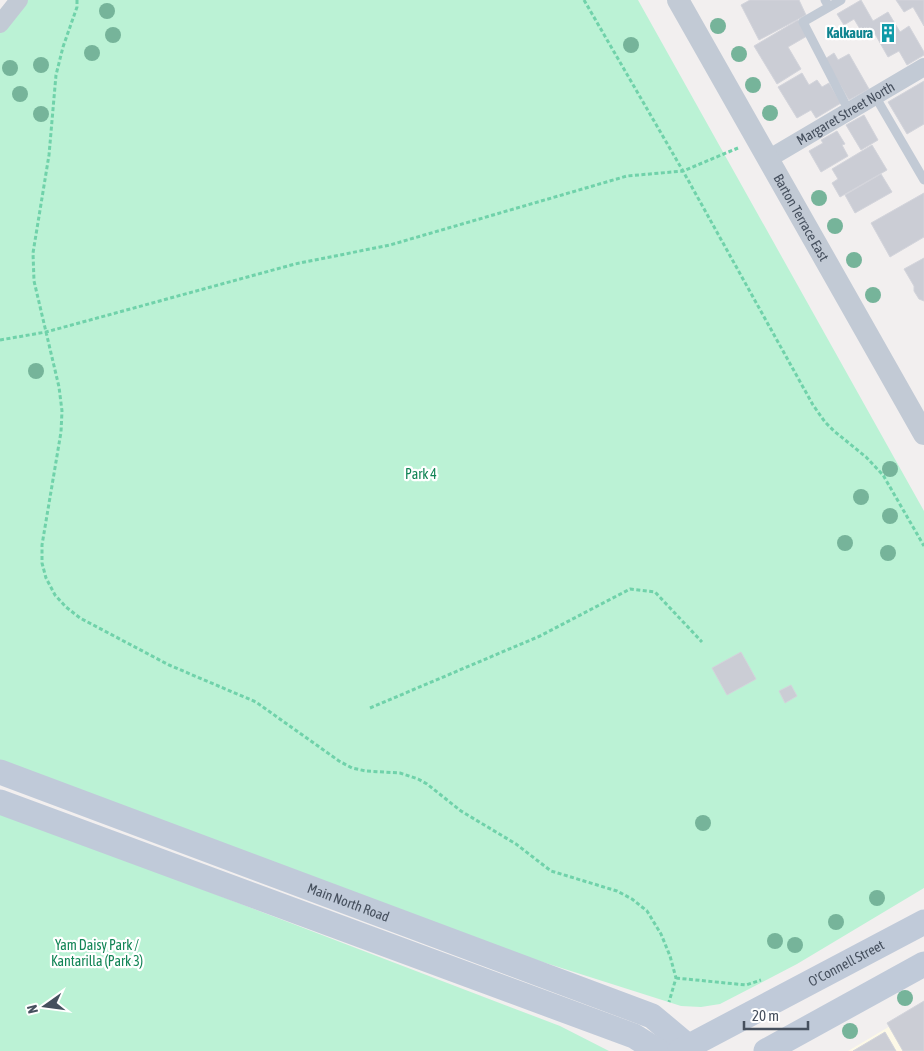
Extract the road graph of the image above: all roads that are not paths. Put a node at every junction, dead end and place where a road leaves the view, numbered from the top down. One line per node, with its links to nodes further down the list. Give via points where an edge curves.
1 (19, 0): 5 (street)
2 (678, 0): 9 (street, Barton Terrace East)
3 (841, 0): 4 (lane)
4 (827, 4): 8 (lane, via 803,22)
5 (0, 24)
6 (924, 67): 7 (street, Margaret Street North)
7 (875, 96): 8 (street, Margaret Street North); 10 (lane)
8 (849, 111): 9 (street, Margaret Street North)
9 (763, 150): 11 (street, Barton Terrace East)
10 (924, 180)
11 (924, 434)
12 (0, 772): 16 (main road, Main North Road, via 652,1016)
13 (0, 802): 17 (main road, Main North Road, via 634,1036)
14 (924, 922): 16 (main road, O'Connell Street)
15 (924, 964): 18 (main road)
16 (687, 1050)
17 (658, 1051)
18 (766, 1051)

